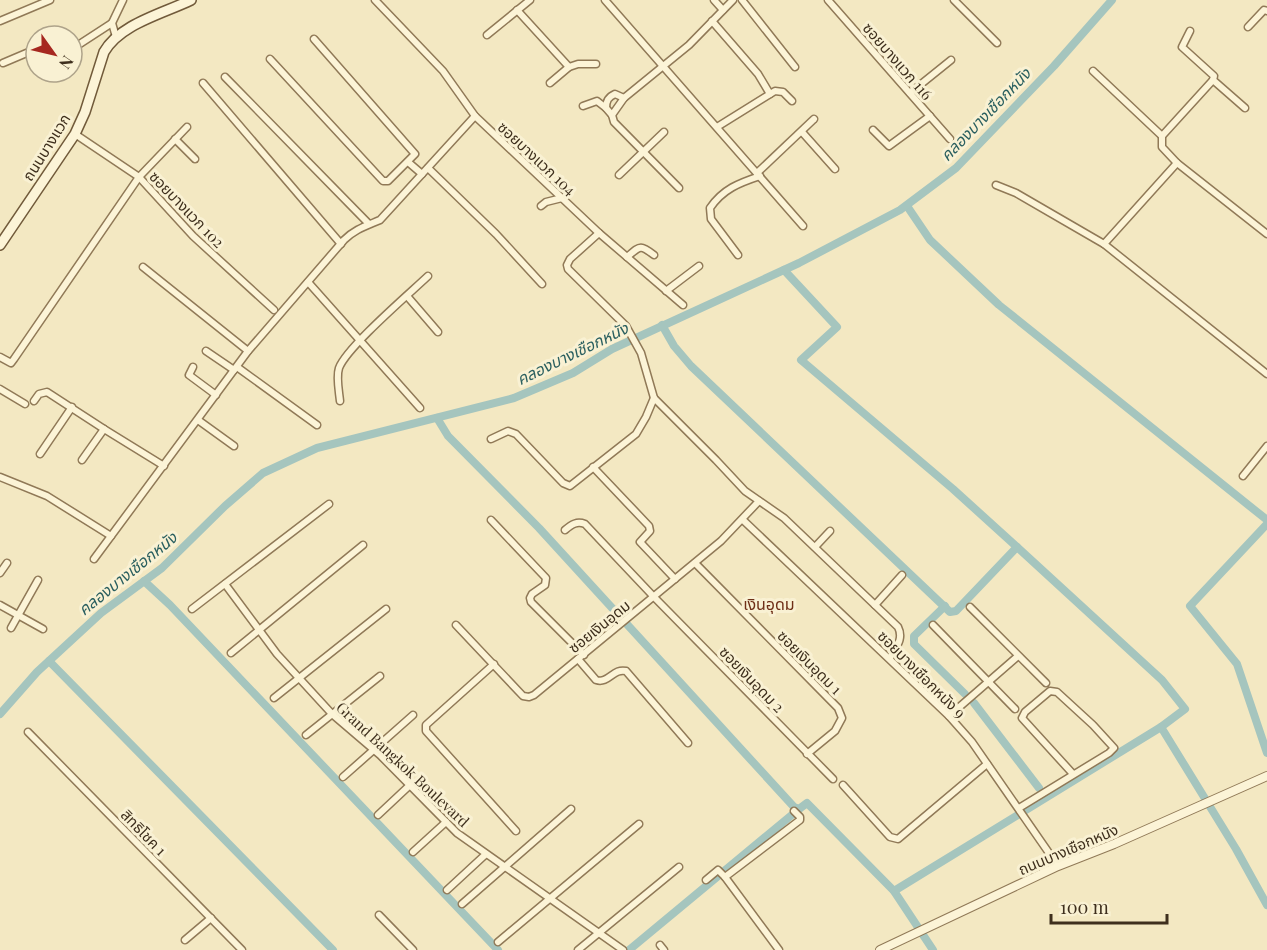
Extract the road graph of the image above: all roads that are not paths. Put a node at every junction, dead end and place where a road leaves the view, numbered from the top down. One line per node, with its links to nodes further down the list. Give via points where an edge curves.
1 (50, 0): 15 (street)
2 (123, 0): 17 (street)
3 (191, 0): 21 (main road, ถนนบางแวก)
4 (375, 0): 46 (street, ซอยบางแวก 104, via 443,71)
5 (530, 0): 12 (street)
6 (605, 0): 30 (street)
7 (714, 0): 13 (street)
8 (733, 0): 13 (street)
9 (742, 0): 32 (street)
10 (828, 0): 38 (street, ซอยบางแวก 116)
11 (957, 1): 24 (street)
12 (517, 10): 20 (street); 31 (street)
13 (723, 10): 16 (street)
14 (1267, 11): 18 (street)
15 (0, 21)
16 (712, 21): 30 (street); 39 (street, via 758,74)
17 (112, 23): 21 (street); 23 (street)
18 (1248, 27)
19 (1190, 31): 35 (street, via 1182,47 1214,75)
20 (487, 35)
21 (116, 37): 54 (main road, ถนนบางแวก, via 104,52)
22 (314, 39): 60 (street, via 415,154)
23 (84, 41)
24 (997, 43)
25 (24, 54): 28 (street)
26 (270, 59): 60 (street, via 383,181 388,181)
27 (951, 60): 38 (street)
28 (3, 63)
29 (596, 64): 31 (street)
30 (663, 66): 40 (street); 50 (street)
31 (569, 67): 37 (street)
32 (795, 67)
33 (1093, 71): 55 (street)
34 (225, 77): 72 (street)
35 (1213, 80): 44 (street); 55 (street)
36 (203, 83): 76 (street)
37 (550, 83)
38 (910, 93): 47 (street, ซอยบางแวก 116)
39 (770, 94): 41 (street, via 783,92); 50 (street)
40 (624, 98): 43 (street, via 611,96); 45 (street)
41 (792, 101)
42 (583, 106): 43 (street, via 597,101)
43 (606, 108): 45 (street)
44 (1245, 108)
45 (612, 115): 58 (street, via 614,122)
46 (475, 116): 62 (street); 70 (street, ซอยบางแวก 104)
47 (930, 116): 51 (street, via 889,146); 56 (street, ซอยบางแวก 116)
48 (814, 119): 53 (street)
49 (187, 127): 57 (street)
50 (717, 127): 65 (street)
51 (873, 130)
52 (664, 132): 58 (street)
53 (802, 132): 63 (street); 65 (street)
54 (75, 134): 67 (street, ซอยบางแวก 102); 78 (main road, ถนนบางแวก)
55 (1162, 136): 61 (street, via 1162,147)
56 (950, 139)
57 (175, 140): 59 (street); 67 (street)
58 (643, 151): 66 (street); 69 (street)
59 (195, 159)
60 (408, 162): 64 (street)
61 (1177, 163): 75 (street); 77 (street)
62 (428, 168): 64 (street); 86 (street)
63 (835, 169)
64 (422, 174): 72 (street, via 380,220)
65 (759, 174): 73 (street); 80 (street, via 728,189 710,208 711,219)
66 (619, 175)
67 (139, 177): 90 (street, ซอยบางแวก 102, via 187,229); 95 (street, via 14,360 11,363)
68 (996, 184): 77 (street)
69 (679, 188)
70 (562, 198): 71 (street); 74 (street, ซอยบางแวก 104)
71 (541, 206)
72 (368, 223): 76 (street)
73 (803, 226)
74 (599, 233): 81 (street, ซอยบางแวก 104); 101 (street, via 570,259 568,269 626,326 640,353)
75 (1267, 234)
76 (341, 244): 85 (street)
77 (1104, 244): 98 (street)
78 (0, 245)
79 (654, 255): 81 (street, via 639,247)
80 (738, 255)
81 (627, 257): 87 (street, ซอยบางแวก 104)
82 (699, 266): 87 (street)
83 (143, 267): 94 (street)
84 (428, 276): 88 (street)
85 (308, 282): 92 (street); 94 (street)
86 (542, 284)
87 (666, 291): 89 (street, ซอยบางแวก 104)
88 (407, 296): 91 (street); 92 (street)
89 (683, 305)
90 (274, 310)
91 (438, 332)
92 (361, 341): 103 (street, via 339,368); 106 (street)
93 (206, 351): 97 (street)
94 (249, 351): 97 (street)
95 (0, 357)
96 (193, 368): 100 (street, via 189,375)
97 (235, 368): 100 (street); 108 (street)
98 (1267, 374)
99 (1, 390): 104 (street)
100 (216, 395): 107 (street)
101 (654, 398): 116 (street, via 636,434); 119 (street)
102 (33, 401): 105 (street, via 47,392)
103 (340, 401)
104 (25, 404)
105 (72, 407): 109 (street); 113 (street)
106 (420, 408)
107 (198, 420): 111 (street); 115 (street)
108 (316, 424)
109 (104, 429): 114 (street); 115 (street)
110 (491, 439): 116 (street, via 508,431 516,434 566,486)
111 (234, 446)
112 (1267, 446): 117 (street)
113 (40, 454)
114 (82, 460)
115 (164, 466): 125 (street)
116 (593, 467): 133 (street, via 650,526 640,542)
117 (1243, 476)
118 (0, 477): 125 (street, via 47,496)
119 (759, 501): 122 (street, ซอยเงินอุดม); 127 (street)
120 (329, 504): 135 (street)
121 (491, 520): 150 (street, via 546,578 545,585 532,594 531,602)
122 (743, 520): 130 (street, ซอยเงินอุดม); 151 (street, ซอยบางเชือกหนัง 9)
123 (566, 530): 136 (street, ซอยเงินอุดม 2, via 574,523 585,524)
124 (830, 531): 127 (street)
125 (111, 537): 128 (street)
126 (363, 545): 147 (street)
127 (815, 547): 138 (street)
128 (94, 559)
129 (7, 563): 131 (street)
130 (695, 563): 133 (street, ซอยเงินอุดม); 166 (street, ซอยเงินอุดม 1, via 838,708 840,723)
131 (0, 573)
132 (903, 575): 138 (street)
133 (675, 579): 136 (street, ซอยเงินอุดม)
134 (38, 580): 142 (street)
135 (225, 584): 140 (street); 147 (street, Grand Bangkok Boulevard)
136 (654, 597): 150 (street, ซอยเงินอุดม); 166 (street, ซอยเงินอุดม 2)
137 (0, 605): 142 (street)
138 (875, 605): 151 (street, via 901,633)
139 (970, 607): 149 (street)
140 (192, 609)
141 (386, 609): 154 (street)
142 (18, 615): 145 (street); 146 (street)
143 (456, 625): 152 (street, ซอยเงินอุดม)
144 (933, 625): 155 (street)
145 (10, 628)
146 (43, 629)
147 (259, 630): 148 (street); 154 (street, Grand Bangkok Boulevard)
148 (231, 653)
149 (1018, 656): 155 (street); 156 (street)
150 (581, 657): 152 (street, ซอยเงินอุดม, via 529,697 523,696); 164 (street, via 596,680 626,670)
151 (890, 658): 161 (street, ซอยบางเชือกหนัง 9)
152 (494, 664): 180 (street, via 426,725 426,731)
153 (380, 676): 159 (street)
154 (299, 678): 157 (street); 159 (street, Grand Bangkok Boulevard)
155 (989, 681): 158 (street); 161 (street)
156 (1046, 683)
157 (274, 698)
158 (1016, 710)
159 (332, 714): 163 (street); 165 (street, Grand Bangkok Boulevard)
160 (413, 715): 165 (street)
161 (949, 716): 167 (street, ซอยบางเชือกหนัง 9)
162 (28, 732): 192 (street, สิทธิโชค 1)
163 (306, 735)
164 (688, 743)
165 (374, 750): 170 (street); 172 (street, Grand Bangkok Boulevard)
166 (807, 754): 171 (street, ซอยเงินอุดม 2)
167 (987, 764): 173 (street, via 898,840 890,837); 175 (street, ซอยบางเชือกหนัง 9)
168 (1073, 774): 168 (street, via 1022,718 1050,690 1064,698 1113,748); 175 (street)
169 (1267, 776): 183 (street, ถนนบางเชือกหนัง)
170 (343, 777)
171 (833, 779)
172 (410, 785): 177 (street); 178 (street, Grand Bangkok Boulevard)
173 (843, 785)
174 (571, 809): 184 (street)
175 (1020, 809): 183 (street, ซอยบางเชือกหนัง 9)
176 (795, 811): 186 (street, via 800,820)
177 (378, 814)
178 (446, 822): 181 (street); 182 (street, Grand Bangkok Boulevard)
179 (639, 824): 189 (street)
180 (516, 831)
181 (412, 852)
182 (486, 854): 184 (street, Grand Bangkok Boulevard); 188 (street)
183 (1058, 866): 201 (street, ถนนบางเชือกหนัง)
184 (505, 867): 189 (street, Grand Bangkok Boulevard); 190 (street)
185 (680, 867): 193 (street)
186 (723, 875): 187 (street, via 716,872); 200 (street)
187 (706, 880)
188 (447, 890)
189 (551, 898): 193 (street, Grand Bangkok Boulevard); 195 (street)
190 (462, 904)
191 (379, 915): 198 (street)
192 (212, 918): 194 (street); 197 (street, สิทธิโชค 1)
193 (600, 932): 196 (street, Grand Bangkok Boulevard); 199 (street)
194 (185, 940)
195 (498, 942)
196 (622, 948)
197 (242, 950)
198 (413, 950)
199 (578, 950)
200 (779, 950)
201 (880, 950)

